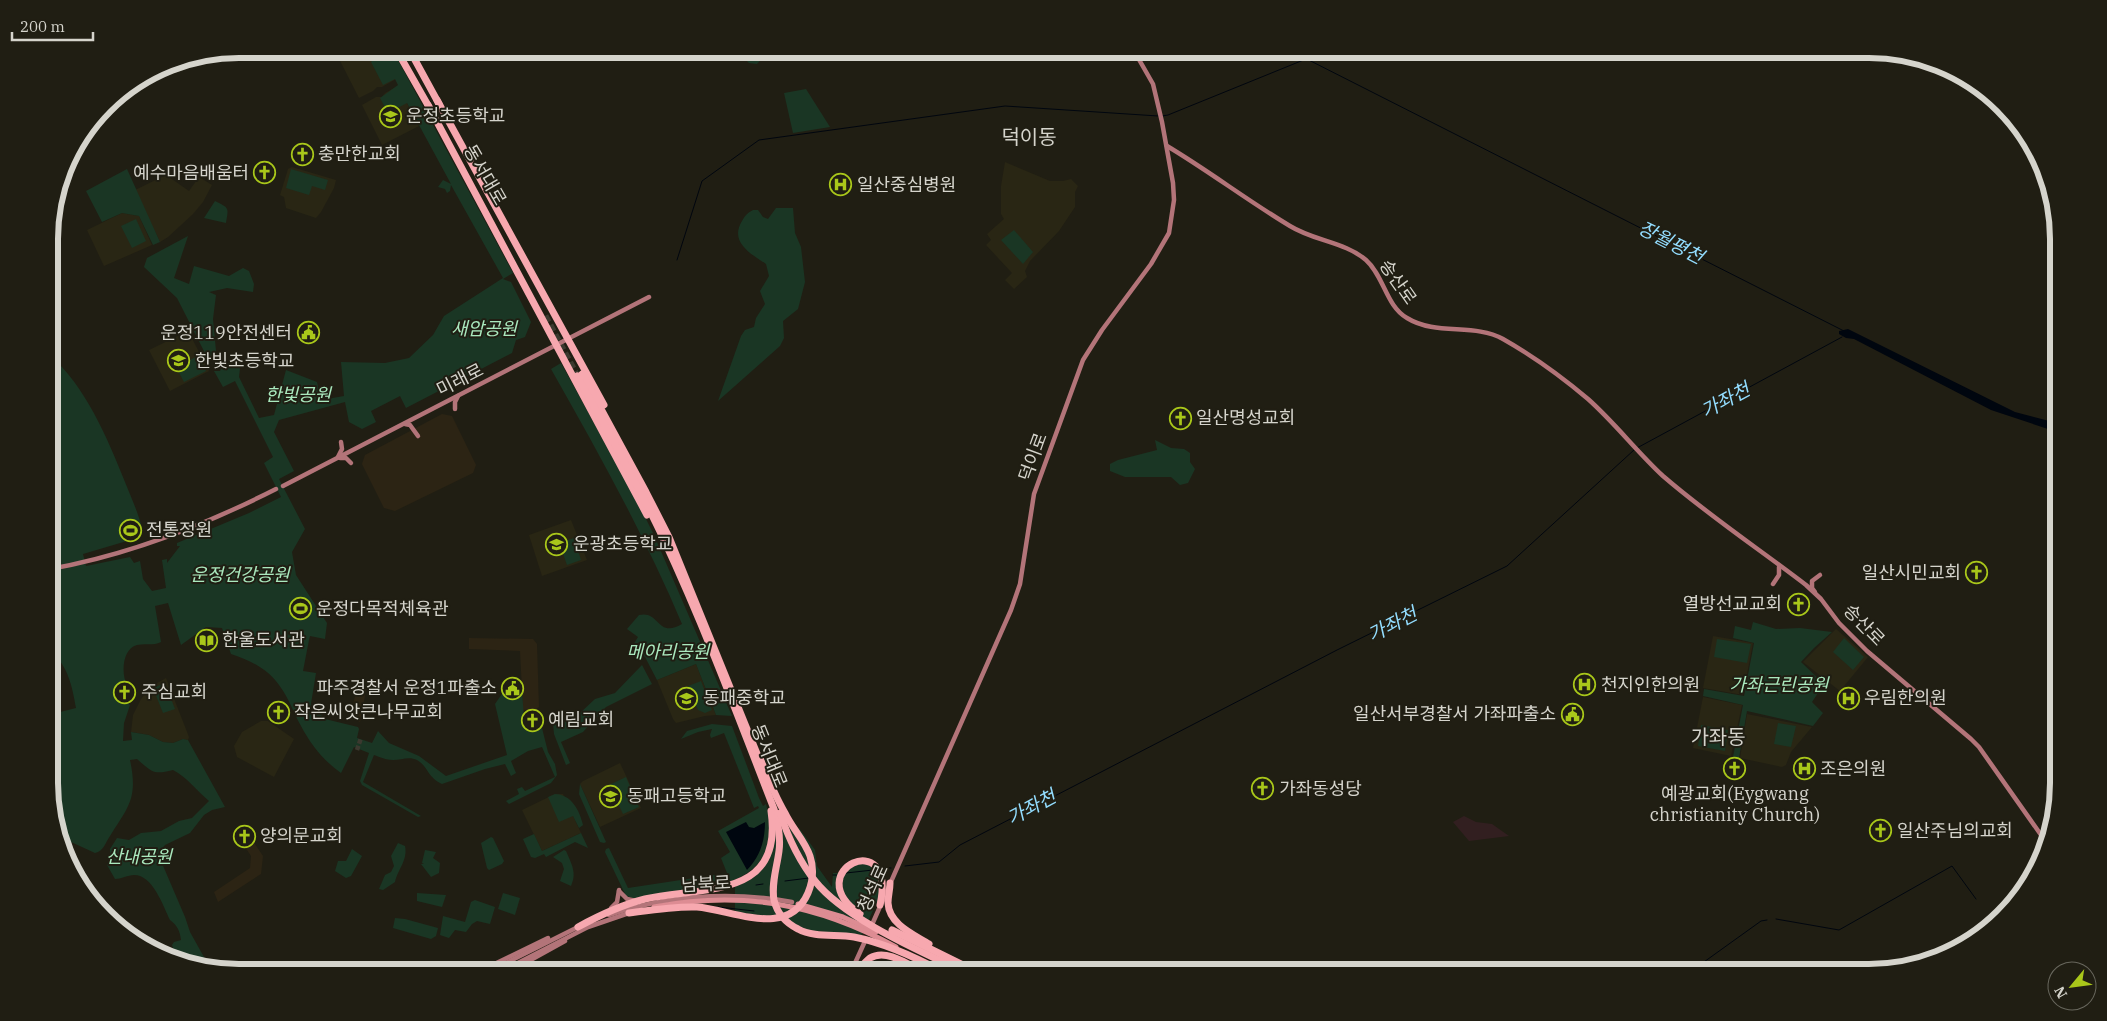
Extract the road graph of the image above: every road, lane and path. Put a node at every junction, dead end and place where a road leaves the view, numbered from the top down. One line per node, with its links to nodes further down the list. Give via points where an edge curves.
1 (401, 58): 6 (highway)
2 (414, 58): 6 (highway)
3 (1138, 58): 4 (main road, 덕이로, via 1153,84)
4 (1166, 146): 19 (main road, 송산로, via 1290,226 1345,248 1367,261 1397,310 1407,318 1427,326 1485,332 1504,340 1588,400 1684,493); 25 (main road, 덕이로, via 1174,192 1169,233 1083,360 1034,494 1020,584 1011,610)
5 (649, 297): 7 (main road, 미래로)
6 (548, 315): 7 (highway); 8 (highway)
7 (568, 340): 8 (main road, 미래로); 9 (highway)
8 (555, 350): 9 (highway); 10 (main road, 미래로)
9 (579, 375): 23 (highway, 동서대로, via 669,538); 24 (highway, 동서대로, via 660,542)
10 (461, 394): 11 (main road, 미래로); 11 (main road, via 456,399 455,409 447,404)
11 (441, 405): 12 (main road, 미래로)
12 (419, 416): 13 (main road, 미래로); 13 (main road, via 414,423 418,436 410,425)
13 (401, 425): 14 (main road, 미래로)
14 (356, 448): 15 (main road, 미래로); 15 (main road, via 351,463 343,458); 15 (main road, via 346,448 341,442 342,449)
15 (336, 459): 16 (main road, 미래로)
16 (283, 486)
17 (276, 489): 18 (main road, via 216,518 151,543)
18 (58, 566)
19 (1779, 566): 21 (main road, via 1779,575); 22 (main road, 송산로)
20 (1820, 575): 22 (main road, via 1812,584)
21 (1773, 584)
22 (1819, 597): 26 (main road, 송산로, via 1867,651 1979,747)
23 (755, 748): 31 (highway, via 777,800 810,856 812,881 802,903 790,913 772,919 697,907); 33 (highway, 동서대로, via 789,836 808,872 830,897)
24 (762, 777): 28 (highway, via 773,831 768,852 758,868 729,886); 36 (highway, 동서대로, via 780,834 773,889 781,915 798,929 812,933 845,936)
25 (921, 815): 27 (main road, 청석로)
26 (2041, 835)
27 (890, 883): 30 (main road, 청석로); 37 (highway, via 888,904 892,916)
28 (645, 900): 32 (highway); 32 (main road, via 627,898 619,890 614,905)
29 (792, 904): 31 (main road, 남북로, via 712,899); 33 (main road, 남북로); 34 (main road, 남북로, via 752,896 692,896 626,909)
30 (880, 905): 33 (highway, via 883,882 876,866 860,861 846,867 839,879 842,893); 42 (main road, 청석로)
31 (629, 912): 34 (main road, 남북로)
32 (600, 915): 34 (highway)
33 (862, 922): 36 (highway, 동서대로)
34 (577, 930): 35 (main road, 남북로); 40 (main road, 남북로); 41 (main road)
35 (563, 933): 38 (main road); 39 (main road, 남북로)
36 (879, 933): 37 (highway); 45 (highway, 동서대로); 46 (highway, 동서대로)
37 (956, 962): 47 (highway)
38 (494, 964)
39 (503, 964)
40 (515, 964)
41 (525, 964)
42 (854, 964)
43 (865, 964): 44 (highway, via 878,955 887,955)
44 (906, 964)
45 (928, 964)
46 (946, 964)
47 (960, 964)

